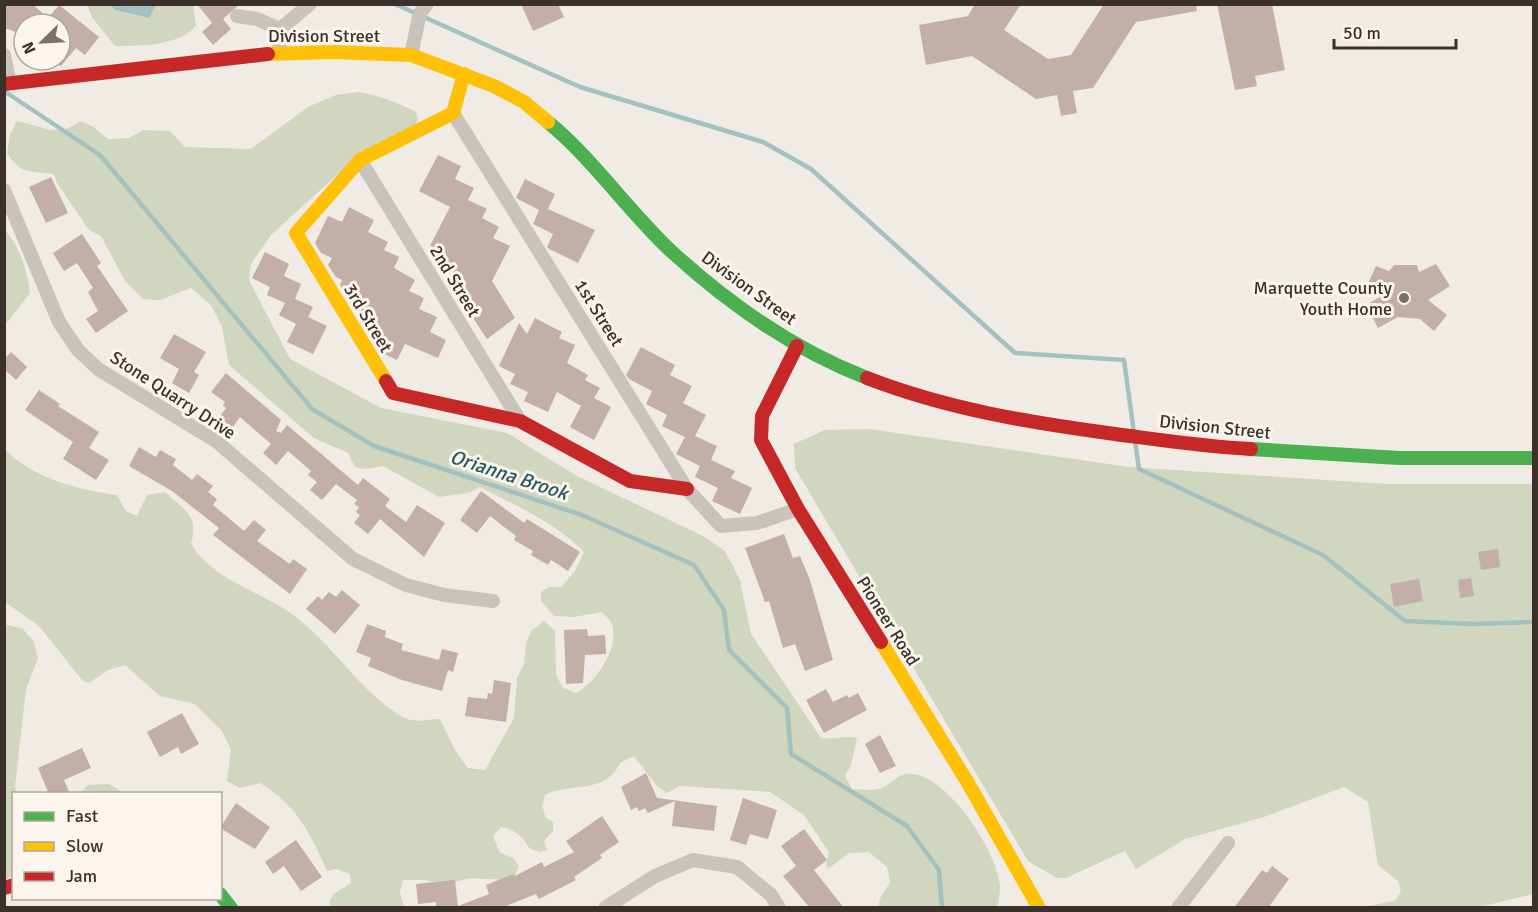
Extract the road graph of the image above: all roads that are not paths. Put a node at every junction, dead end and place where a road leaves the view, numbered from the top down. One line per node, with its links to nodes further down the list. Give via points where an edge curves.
1 (310, 4): 4 (street)
2 (427, 4): 7 (street, via 420,13)
3 (237, 16): 4 (street)
4 (280, 29): 5 (street)
5 (279, 53): 7 (street, Division Street); 9 (street, Division Street)
6 (4, 55): 9 (street)
7 (411, 55): 8 (street, Division Street)
8 (464, 74): 10 (street); 13 (street, Division Street, via 524,102 561,133 648,228 693,270 738,307)
9 (7, 83)
10 (453, 113): 11 (street); 16 (street, 1st Street)
11 (360, 160): 14 (street, 2nd Street); 14 (street, 3rd Street, via 296,233 393,393)
12 (4, 190): 18 (street, Stone Quarry Drive, via 59,322 78,350 98,369 216,441 353,559 406,585)
13 (797, 346): 15 (street, Division Street, via 906,393 1053,426 1285,453); 17 (street, Pioneer Road, via 762,416 761,440)
14 (520, 421): 16 (street, via 630,481)
15 (1533, 458)
16 (687, 489): 17 (street, 1st Street, via 721,526 757,523)
17 (798, 509): 22 (street, Pioneer Road, via 968,783)
18 (493, 601)
19 (1228, 843): 23 (street)
20 (605, 908): 21 (street, via 655,876 693,860 737,867 771,895)
21 (779, 908)
22 (1039, 908)
23 (1178, 908)

